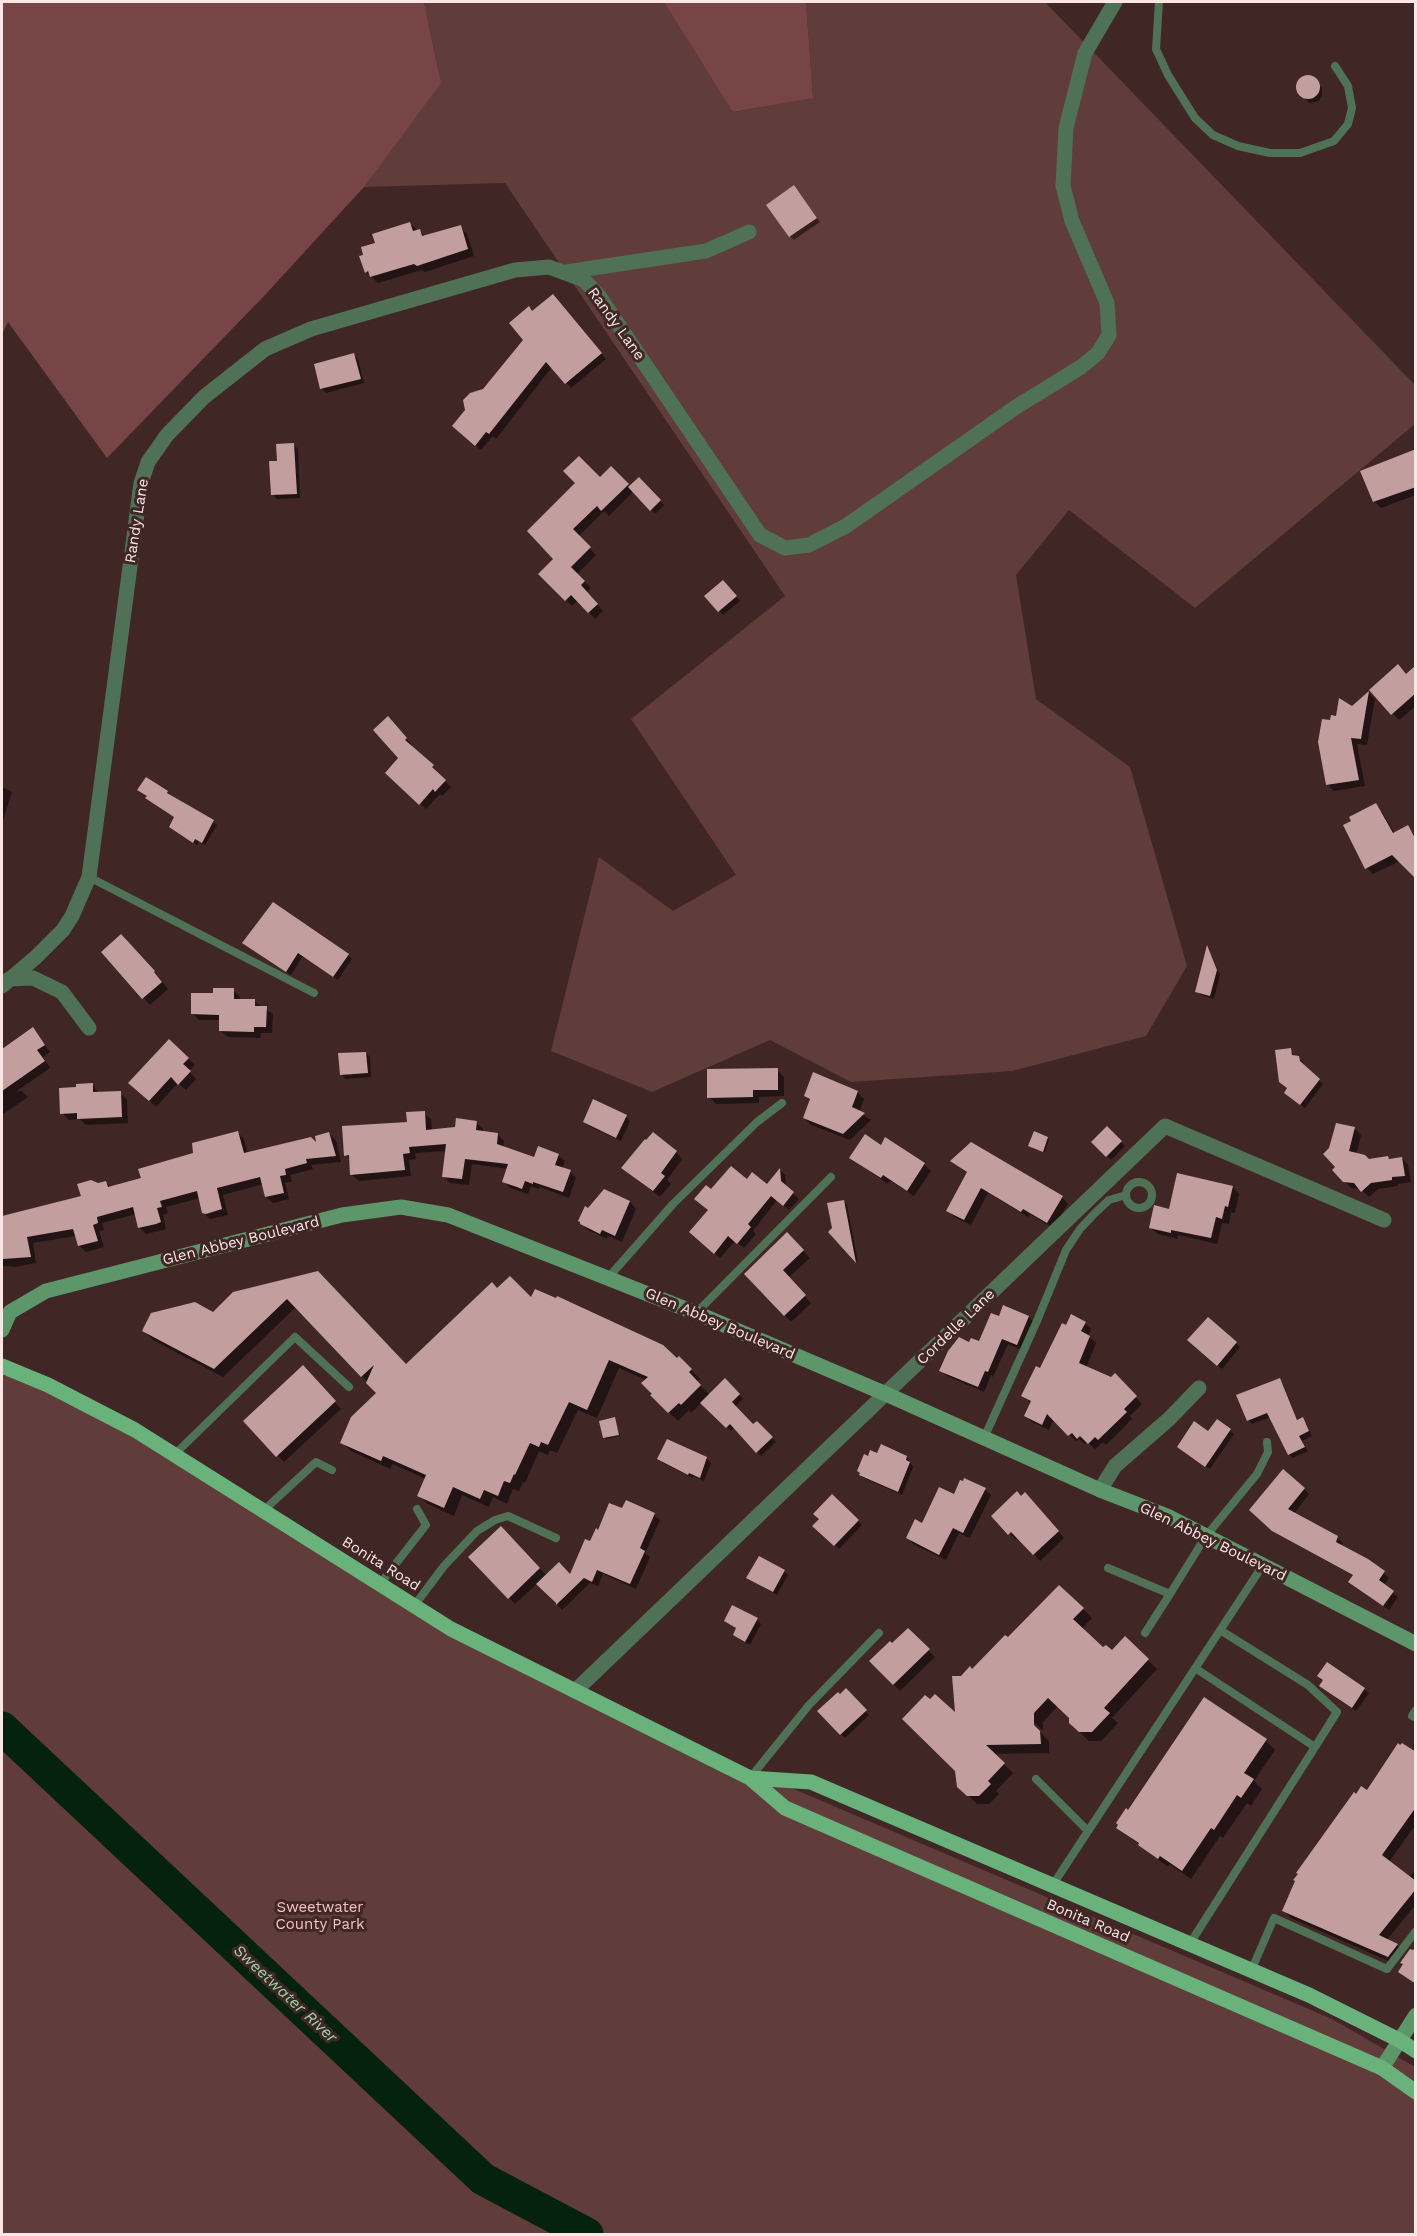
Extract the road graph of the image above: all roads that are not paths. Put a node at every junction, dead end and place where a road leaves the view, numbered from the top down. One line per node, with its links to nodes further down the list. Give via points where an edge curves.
1 (1115, 2): 5 (street, Randy Lane, via 1085,52 1066,128 1063,186 1072,221 1107,303 1109,334 1098,353 1080,367 846,526 809,545 785,548 760,535 599,296 584,280)
2 (1159, 2): 3 (lane, via 1156,49 1168,75 1196,118 1213,135 1238,146 1270,153 1300,153 1334,141 1348,124 1352,108 1348,86)
3 (1335, 66)
4 (749, 232): 5 (street, via 706,251)
5 (563, 272): 6 (street, Randy Lane, via 549,267 515,270 310,329 265,349 204,397 167,435 148,462 141,483)
6 (88, 877): 7 (street, Randy Lane, via 63,930); 8 (lane)
7 (5, 982): 9 (street, via 33,978 62,992)
8 (314, 993)
9 (89, 1028)
10 (782, 1103): 14 (lane, via 757,1122 673,1204)
11 (831, 1177): 15 (lane)
12 (1126, 1195): 21 (lane, via 1109,1200 1080,1229 1066,1250)
13 (1384, 1220): 20 (street, Cordelle Lane, via 1165,1126)
14 (608, 1278): 15 (street, Glen Abbey Boulevard); 16 (street, Glen Abbey Boulevard, via 448,1215 401,1207 342,1215 46,1291 10,1312)
15 (696, 1312): 20 (street, Glen Abbey Boulevard)
16 (2, 1330)
17 (2, 1366): 23 (main road, Bonita Road, via 58,1390)
18 (349, 1387): 23 (lane, via 295,1337)
19 (1199, 1388): 25 (street, via 1115,1466)
20 (886, 1394): 21 (street, Glen Abbey Boulevard); 40 (street, Cordelle Lane)
21 (984, 1438): 25 (street, Glen Abbey Boulevard)
22 (1267, 1442): 28 (lane, via 1268,1452 1257,1474)
23 (175, 1454): 27 (main road, Bonita Road)
24 (332, 1470): 27 (lane, via 316,1462)
25 (1100, 1490): 28 (street, Glen Abbey Boulevard)
26 (417, 1509): 32 (lane, via 426,1526)
27 (263, 1511): 32 (main road, Bonita Road)
28 (1206, 1536): 30 (street, Glen Abbey Boulevard); 33 (lane)
29 (556, 1538): 34 (lane, via 508,1516 495,1520 477,1532 444,1566)
30 (1263, 1565): 35 (lane); 38 (street, Glen Abbey Boulevard)
31 (1108, 1568): 33 (lane)
32 (380, 1584): 34 (main road, Bonita Road)
33 (1170, 1594): 37 (lane)
34 (414, 1606): 40 (main road, Bonita Road)
35 (1220, 1630): 39 (lane); 43 (lane, via 1308,1685 1337,1712)
36 (879, 1633): 44 (lane, via 809,1705)
37 (1145, 1634)
38 (1416, 1644)
39 (1195, 1668): 43 (lane); 46 (lane)
40 (574, 1691): 44 (main road, Bonita Road)
41 (1416, 1710): 42 (lane, via 1412,1716)
42 (1416, 1718)
43 (1315, 1747): 49 (lane)
44 (750, 1778): 47 (main road, Bonita Road, via 811,1782); 54 (main road, Bonita Road, via 785,1808)
45 (1036, 1779): 46 (lane)
46 (1088, 1831): 47 (lane)
47 (1052, 1886): 49 (main road, Bonita Road)
48 (1416, 1931): 50 (lane, via 1387,1969 1274,1918)
49 (1189, 1945): 50 (main road, Bonita Road)
50 (1251, 1971): 52 (main road, Bonita Road)
51 (1416, 2015): 52 (street)
52 (1399, 2040): 53 (main road, Bonita Road); 54 (street)
53 (1416, 2051)
54 (1382, 2068): 55 (main road, Bonita Road)
55 (1416, 2092)

